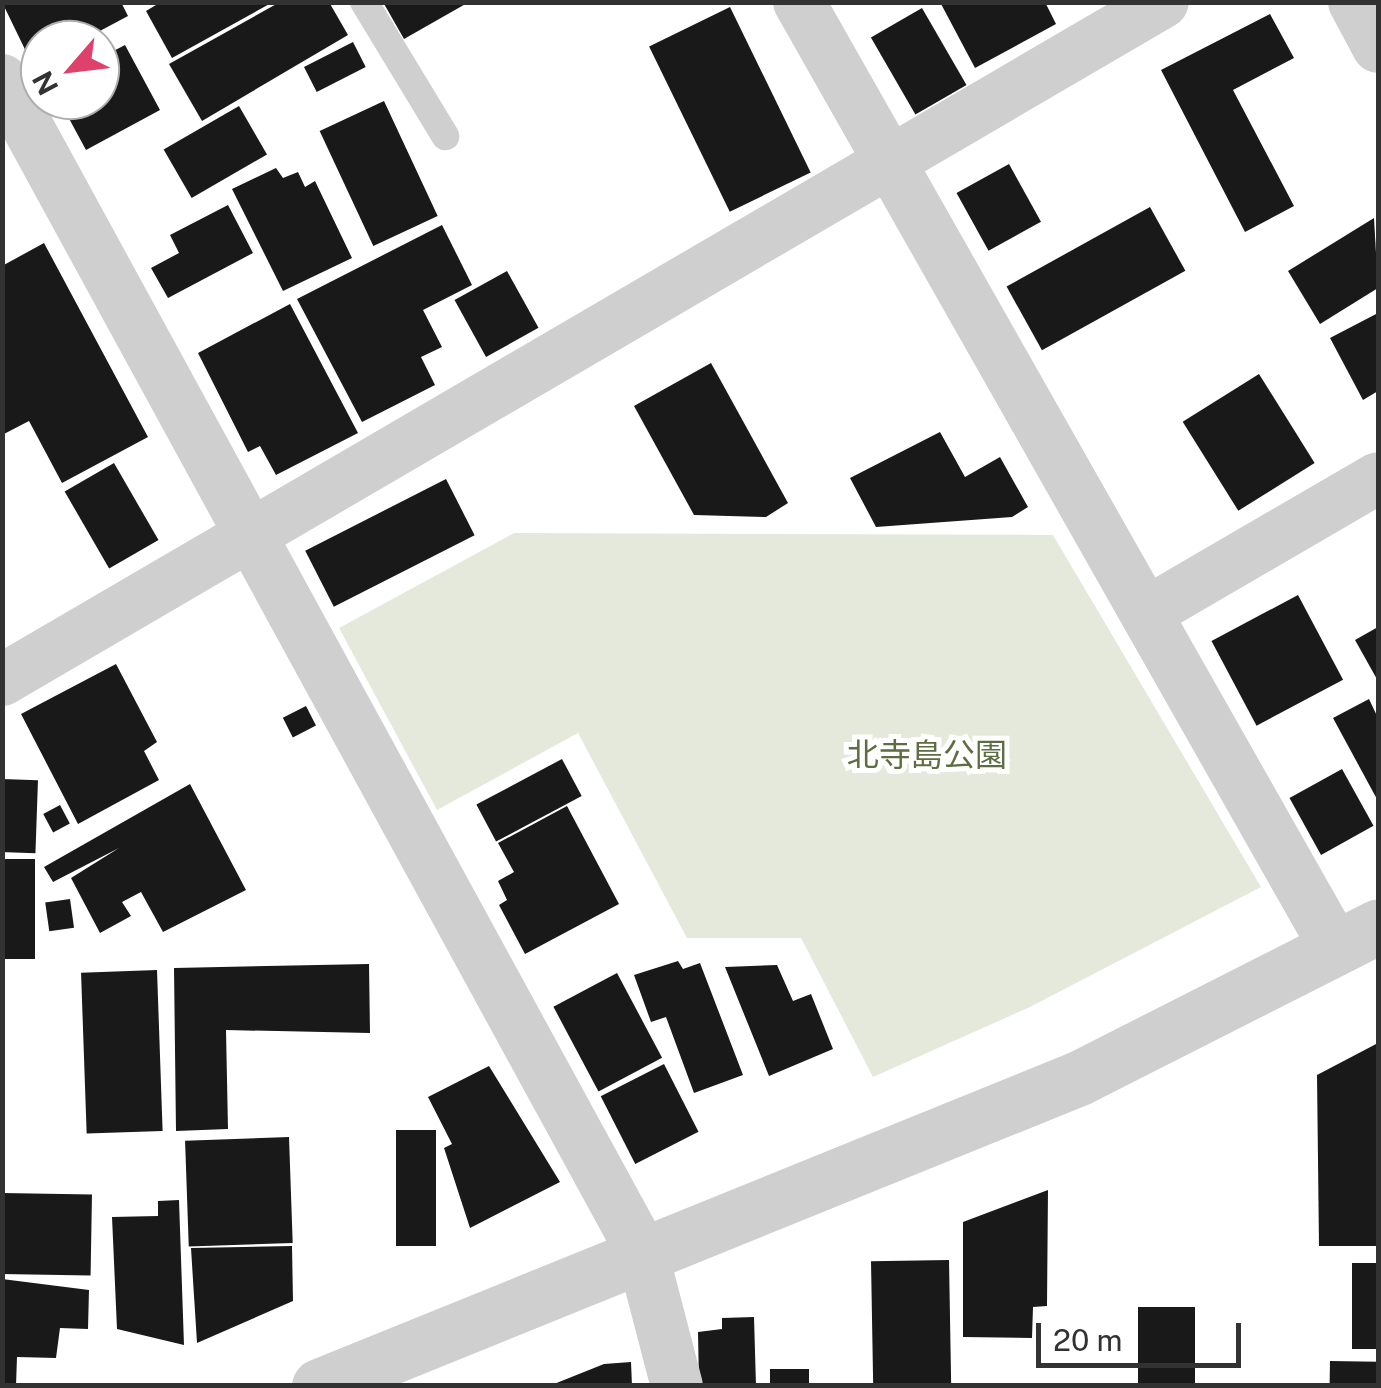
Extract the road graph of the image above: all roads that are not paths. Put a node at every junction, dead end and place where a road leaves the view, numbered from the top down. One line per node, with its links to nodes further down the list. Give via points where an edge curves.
1 (364, 2): 7 (lane)
2 (798, 2): 8 (street)
3 (1163, 2): 8 (street)
4 (1354, 2): 5 (street)
5 (1378, 46)
6 (2, 80): 10 (street)
7 (445, 136)
8 (889, 163): 10 (street); 11 (street)
9 (1378, 478): 11 (street)
10 (254, 534): 12 (street); 14 (street)
11 (1146, 613): 13 (street)
12 (2, 680)
13 (1357, 937): 14 (street, via 1078,1078)
14 (642, 1252): 15 (street); 16 (street)
15 (319, 1386)
16 (676, 1386)

